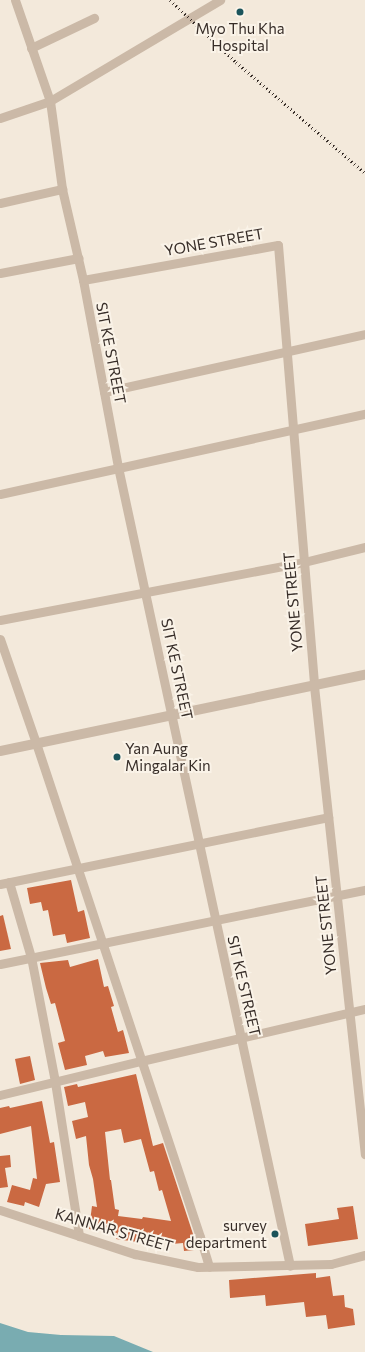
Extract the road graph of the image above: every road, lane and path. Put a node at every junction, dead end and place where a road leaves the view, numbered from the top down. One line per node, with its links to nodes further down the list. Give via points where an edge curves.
1 (15, 0): 4 (street, SIT KE STREET)
2 (220, 0): 5 (street)
3 (94, 18): 4 (street)
4 (31, 48): 5 (street, SIT KE STREET)
5 (50, 100): 6 (street); 7 (street, SIT KE STREET)
6 (0, 118)
7 (62, 189): 8 (street); 9 (street, SIT KE STREET)
8 (0, 203)
9 (78, 258): 10 (street); 11 (street, SIT KE STREET)
10 (0, 273)
11 (83, 280): 13 (street, YONE STREET, via 278,244); 14 (street, SIT KE STREET)
12 (365, 334): 13 (street)
13 (286, 352): 14 (street); 16 (street, YONE STREET)
14 (104, 392): 17 (street, SIT KE STREET)
15 (365, 414): 16 (street)
16 (292, 430): 17 (street); 20 (street, YONE STREET)
17 (118, 468): 18 (street); 21 (street, SIT KE STREET)
18 (0, 494)
19 (365, 547): 20 (street)
20 (304, 562): 21 (street); 25 (street, YONE STREET)
21 (146, 593): 22 (street); 26 (street, SIT KE STREET)
22 (0, 620)
23 (0, 639): 27 (street)
24 (365, 675): 25 (street)
25 (314, 686): 26 (street); 29 (street, YONE STREET)
26 (172, 714): 27 (street); 30 (street, SIT KE STREET)
27 (36, 743): 28 (street); 31 (street)
28 (0, 751)
29 (328, 817): 30 (street); 34 (street, YONE STREET)
30 (198, 844): 31 (street); 35 (street, SIT KE STREET)
31 (78, 869): 32 (street); 36 (street)
32 (5, 883): 37 (street)
33 (365, 890): 34 (street)
34 (337, 897): 35 (street); 40 (street, YONE STREET)
35 (214, 919): 36 (street); 41 (street, SIT KE STREET)
36 (102, 942): 37 (street); 42 (street)
37 (30, 957): 38 (street); 43 (street)
38 (0, 964)
39 (365, 1009): 40 (street)
40 (349, 1013): 41 (street); 45 (street, YONE STREET)
41 (241, 1038): 42 (street); 49 (street, SIT KE STREET)
42 (141, 1060): 43 (street); 50 (street)
43 (55, 1082): 44 (street); 47 (street)
44 (0, 1096)
45 (365, 1154)
46 (0, 1210): 47 (street, KANNAR STREET)
47 (79, 1236): 50 (street, KANNAR STREET, via 135,1254)
48 (365, 1254): 49 (street, KANNAR STREET, via 331,1264)
49 (290, 1266): 50 (street, KANNAR STREET)
50 (209, 1267)

